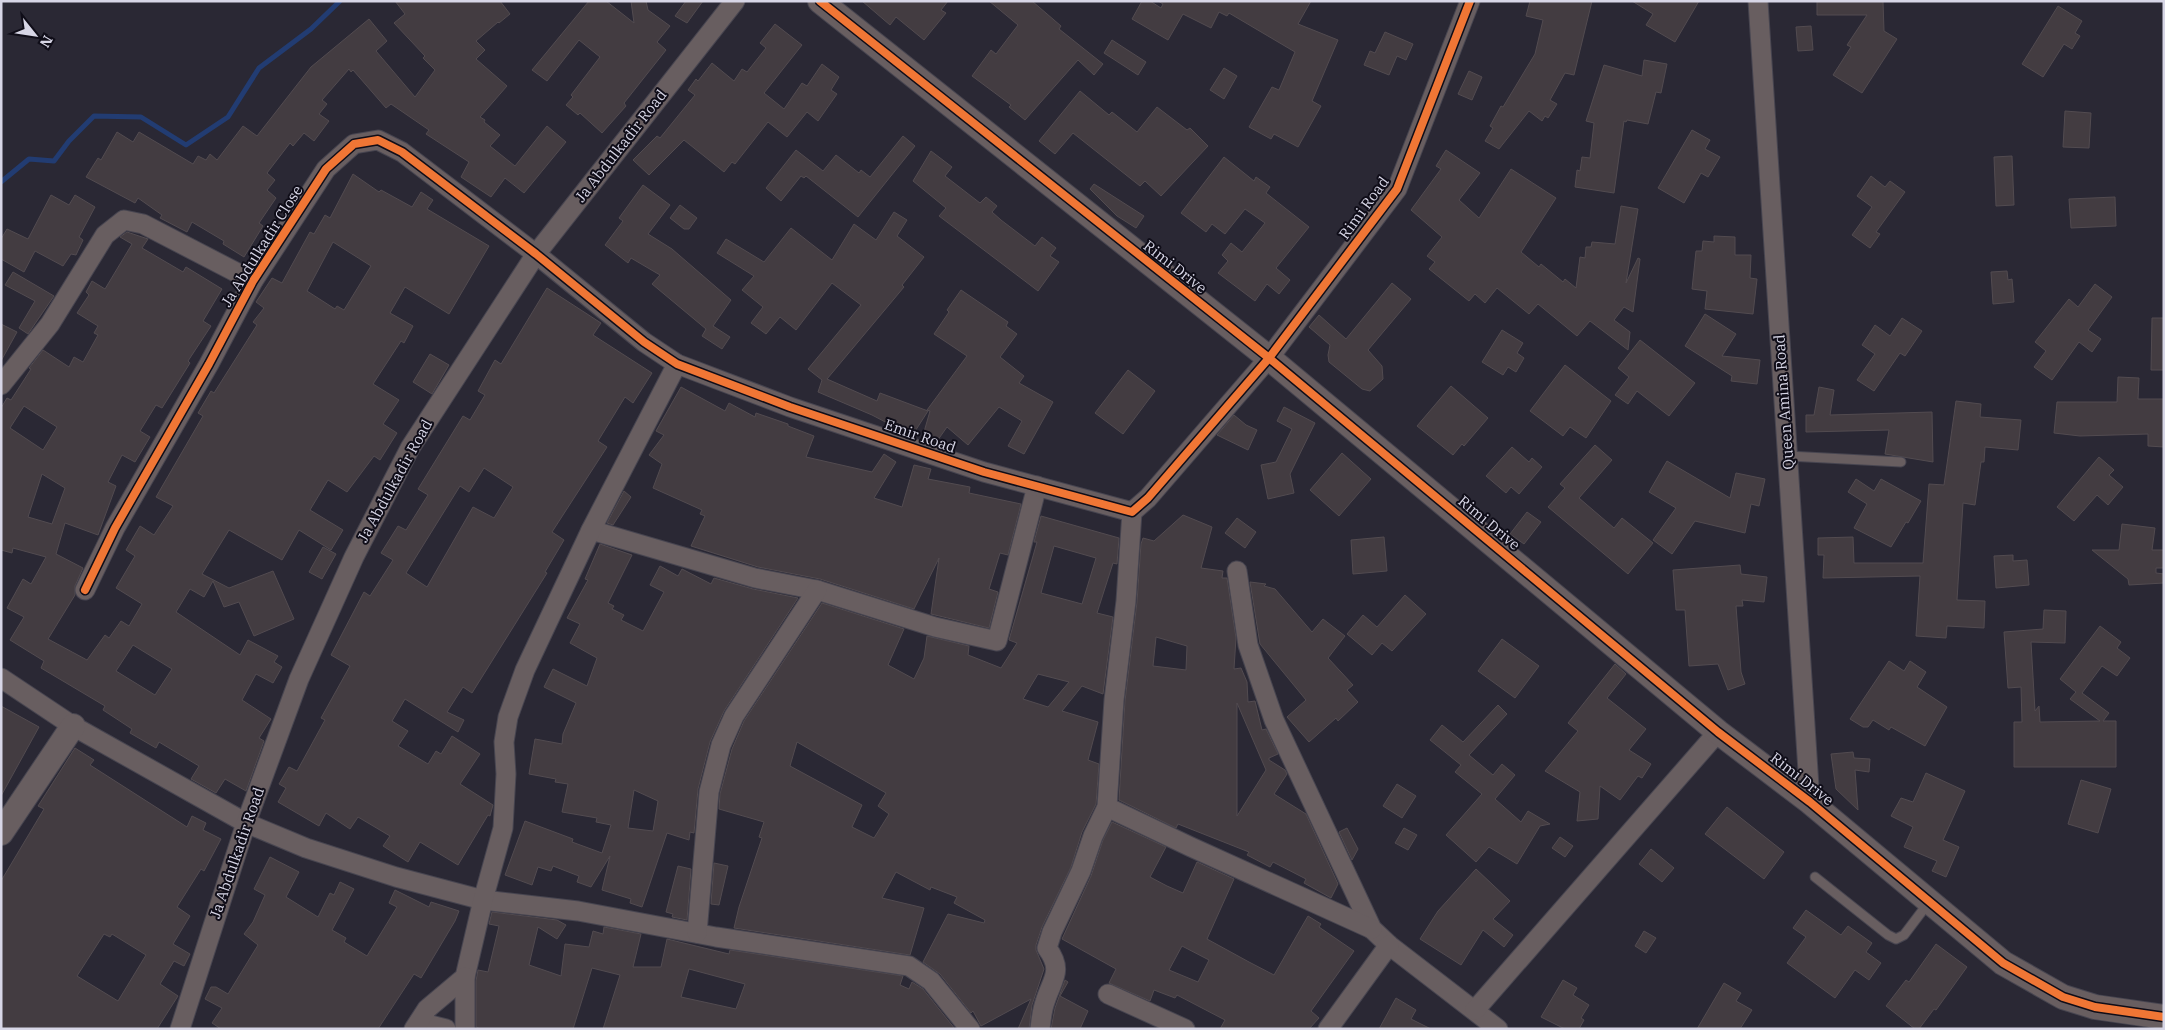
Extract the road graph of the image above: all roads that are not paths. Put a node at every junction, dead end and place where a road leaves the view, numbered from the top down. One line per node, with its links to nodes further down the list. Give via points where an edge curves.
1 (735, 1): 5 (street, Ja Abdulkadir Road)
2 (820, 1): 7 (street, Rimi Drive)
3 (1470, 1): 7 (street, Rimi Road, via 1397,189)
4 (1758, 1): 10 (street, Queen Amina Road)
5 (536, 254): 6 (street, Ja Abdulkadir Close, via 402,152 378,140 354,144 326,169); 8 (street, Emir Road, via 644,342); 23 (street, Ja Abdulkadir Road, via 410,448 354,557 299,679)
6 (253, 281): 9 (street, via 143,224 124,220 105,235 50,324); 16 (street, Ja Abdulkadir Close, via 115,528)
7 (1268, 358): 13 (street, via 1148,498); 20 (street, Rimi Drive)
8 (677, 364): 12 (street, Emir Road, via 790,407 984,472); 14 (street)
9 (1, 385)
10 (1788, 456): 11 (lane); 21 (street, Queen Amina Road)
11 (1900, 462)
12 (1037, 486): 13 (street, Emir Road); 17 (street, via 997,641 935,627)
13 (1132, 512): 22 (street)
14 (591, 530): 17 (street, via 755,578); 26 (street, via 525,670 508,717 504,742 503,828)
15 (1237, 571): 28 (street, via 1248,645 1274,720)
16 (85, 590)
17 (817, 590): 29 (street, via 734,716 721,745 709,792)
18 (1, 678): 19 (street)
19 (73, 726): 23 (street); 24 (street)
20 (1718, 732): 21 (street, Rimi Drive); 33 (street)
21 (1810, 802): 27 (street, Rimi Drive)
22 (1107, 807): 28 (street); 40 (street, via 1047,948 1054,957 1057,974 1044,1002)
23 (246, 823): 26 (street, via 306,848); 36 (street, Ja Abdulkadir Road)
24 (1, 833)
25 (1815, 877): 27 (lane, via 1896,939 1904,935)
26 (483, 900): 29 (street, via 578,911); 31 (street)
27 (1929, 902): 34 (street, Rimi Drive, via 2003,963 2063,997 2095,1007)
28 (1372, 929): 30 (street)
29 (697, 934): 39 (street, via 909,966 931,981)
30 (1389, 945): 33 (street); 42 (street)
31 (465, 977): 35 (street, via 427,1009); 38 (street)
32 (1108, 994): 41 (street)
33 (1475, 1010): 43 (street)
34 (2164, 1017)
35 (416, 1025): 37 (street)
36 (180, 1029)
37 (446, 1029)
38 (465, 1029)
39 (970, 1029)
40 (1040, 1029)
41 (1185, 1029)
42 (1328, 1029)
43 (1498, 1029)

